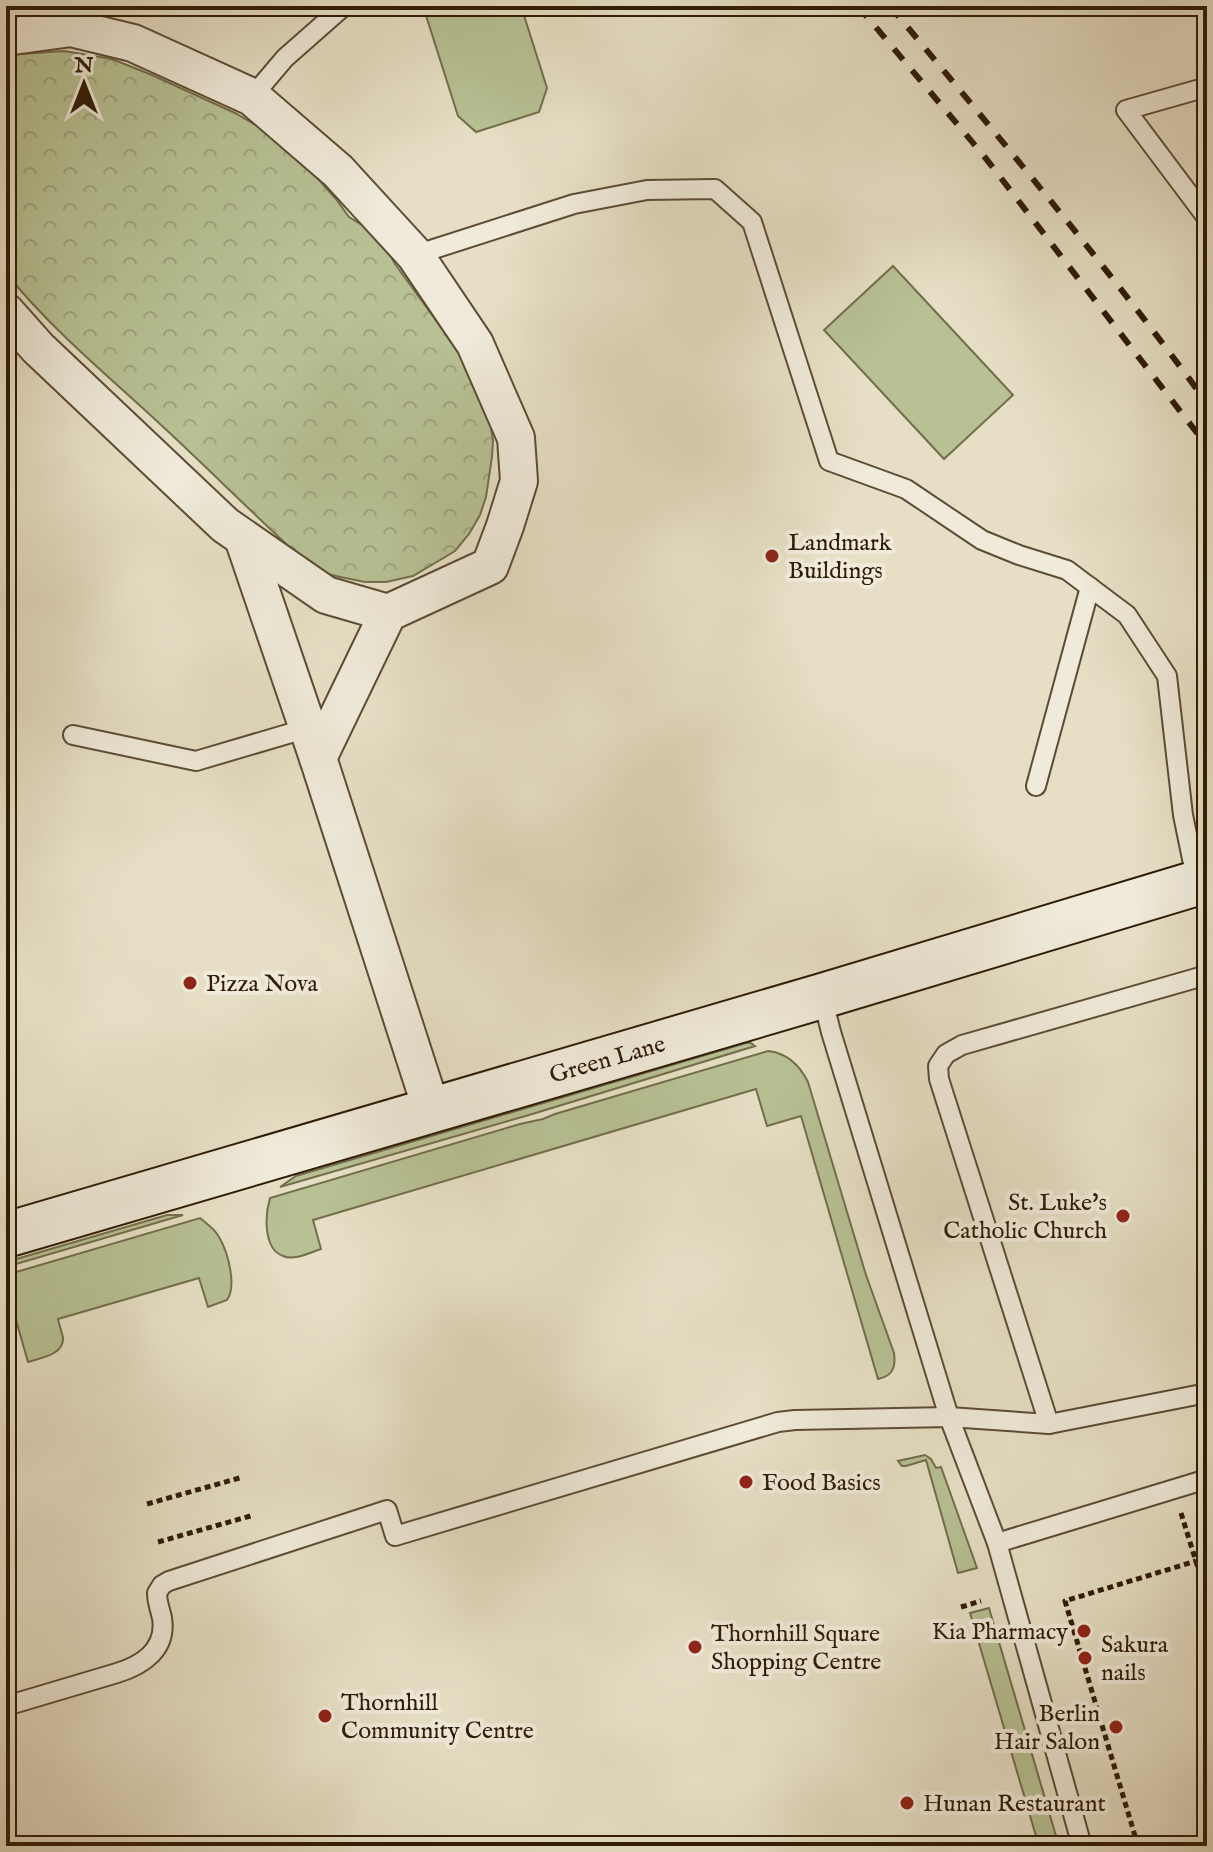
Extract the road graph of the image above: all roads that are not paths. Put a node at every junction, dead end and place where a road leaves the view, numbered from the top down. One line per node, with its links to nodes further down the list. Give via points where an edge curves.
1 (344, 6): 4 (lane, via 285,58)
2 (6, 37): 4 (street, via 71,28 133,43)
3 (1207, 87): 5 (lane, via 1126,110)
4 (252, 97): 6 (street, via 338,171)
5 (1207, 218)
6 (415, 255): 9 (lane, via 574,204 647,190 715,189 752,222 829,461 906,489 982,540 1067,570); 10 (street, via 475,344 516,438 519,481 490,566)
7 (6, 312): 8 (street, via 102,410)
8 (243, 538): 10 (street, via 326,595); 12 (street)
9 (1090, 587): 13 (lane); 14 (lane, via 1127,615 1167,676 1183,815)
10 (388, 613): 12 (street)
11 (73, 735): 12 (lane, via 196,761)
12 (313, 743): 17 (street)
13 (1036, 786)
14 (1202, 881): 16 (street, Green Lane)
15 (1207, 975): 21 (lane, via 962,1045 938,1066)
16 (822, 996): 17 (street, Green Lane); 20 (lane)
17 (432, 1111): 18 (street, Green Lane)
18 (6, 1235)
19 (1207, 1393): 21 (lane)
20 (949, 1417): 21 (lane); 23 (lane); 24 (lane, via 778,1422 395,1536 387,1510 169,1581 157,1593 161,1638 145,1661)
21 (1049, 1424)
22 (1207, 1479): 23 (lane)
23 (997, 1543): 25 (lane)
24 (6, 1706)
25 (1082, 1846)

